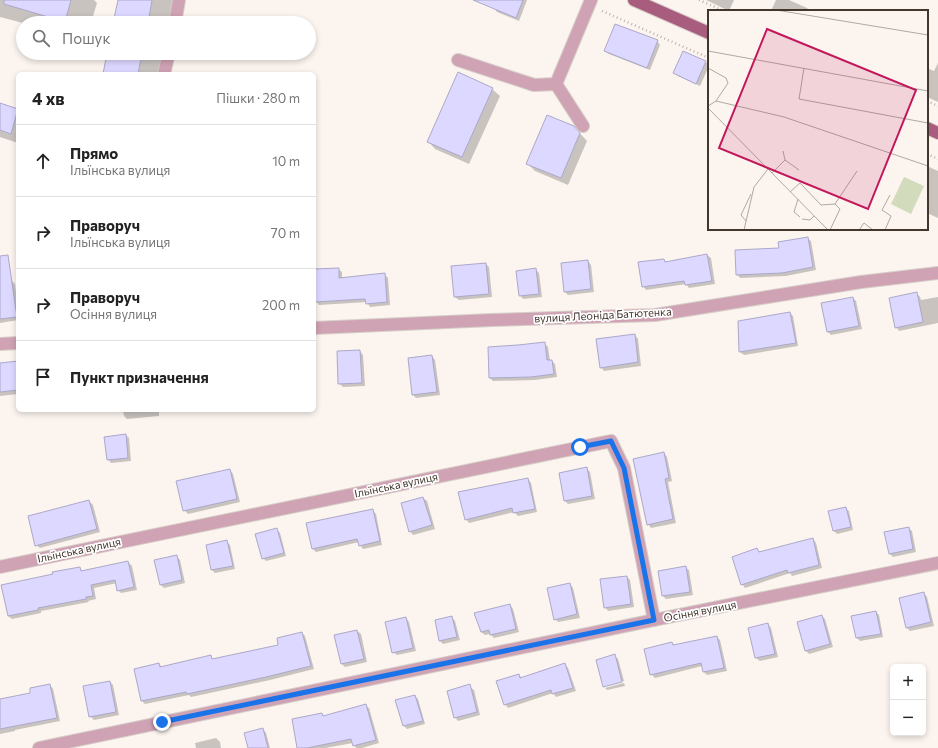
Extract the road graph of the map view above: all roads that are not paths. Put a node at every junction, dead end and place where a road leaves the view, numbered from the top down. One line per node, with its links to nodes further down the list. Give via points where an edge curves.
1 (179, 0): 4 (street)
2 (634, 0): 5 (main road)
3 (590, 2): 9 (street)
4 (176, 16)
5 (708, 33)
6 (167, 60): 8 (street)
7 (458, 60): 9 (street, via 534,85)
8 (164, 72)
9 (556, 84): 10 (street)
10 (583, 126)
11 (928, 128): 12 (main road)
12 (938, 133)
13 (938, 273): 14 (street, вулиця Леоніда Батютенка, via 861,282 655,315)
14 (316, 328)
15 (16, 343): 16 (street)
16 (0, 344)
17 (938, 563): 19 (street, Осіння вулиця)
18 (0, 567): 19 (street, Ільїнська вулиця, via 611,441 624,468)
19 (654, 620): 20 (street, Осіння вулиця)
20 (39, 748)

